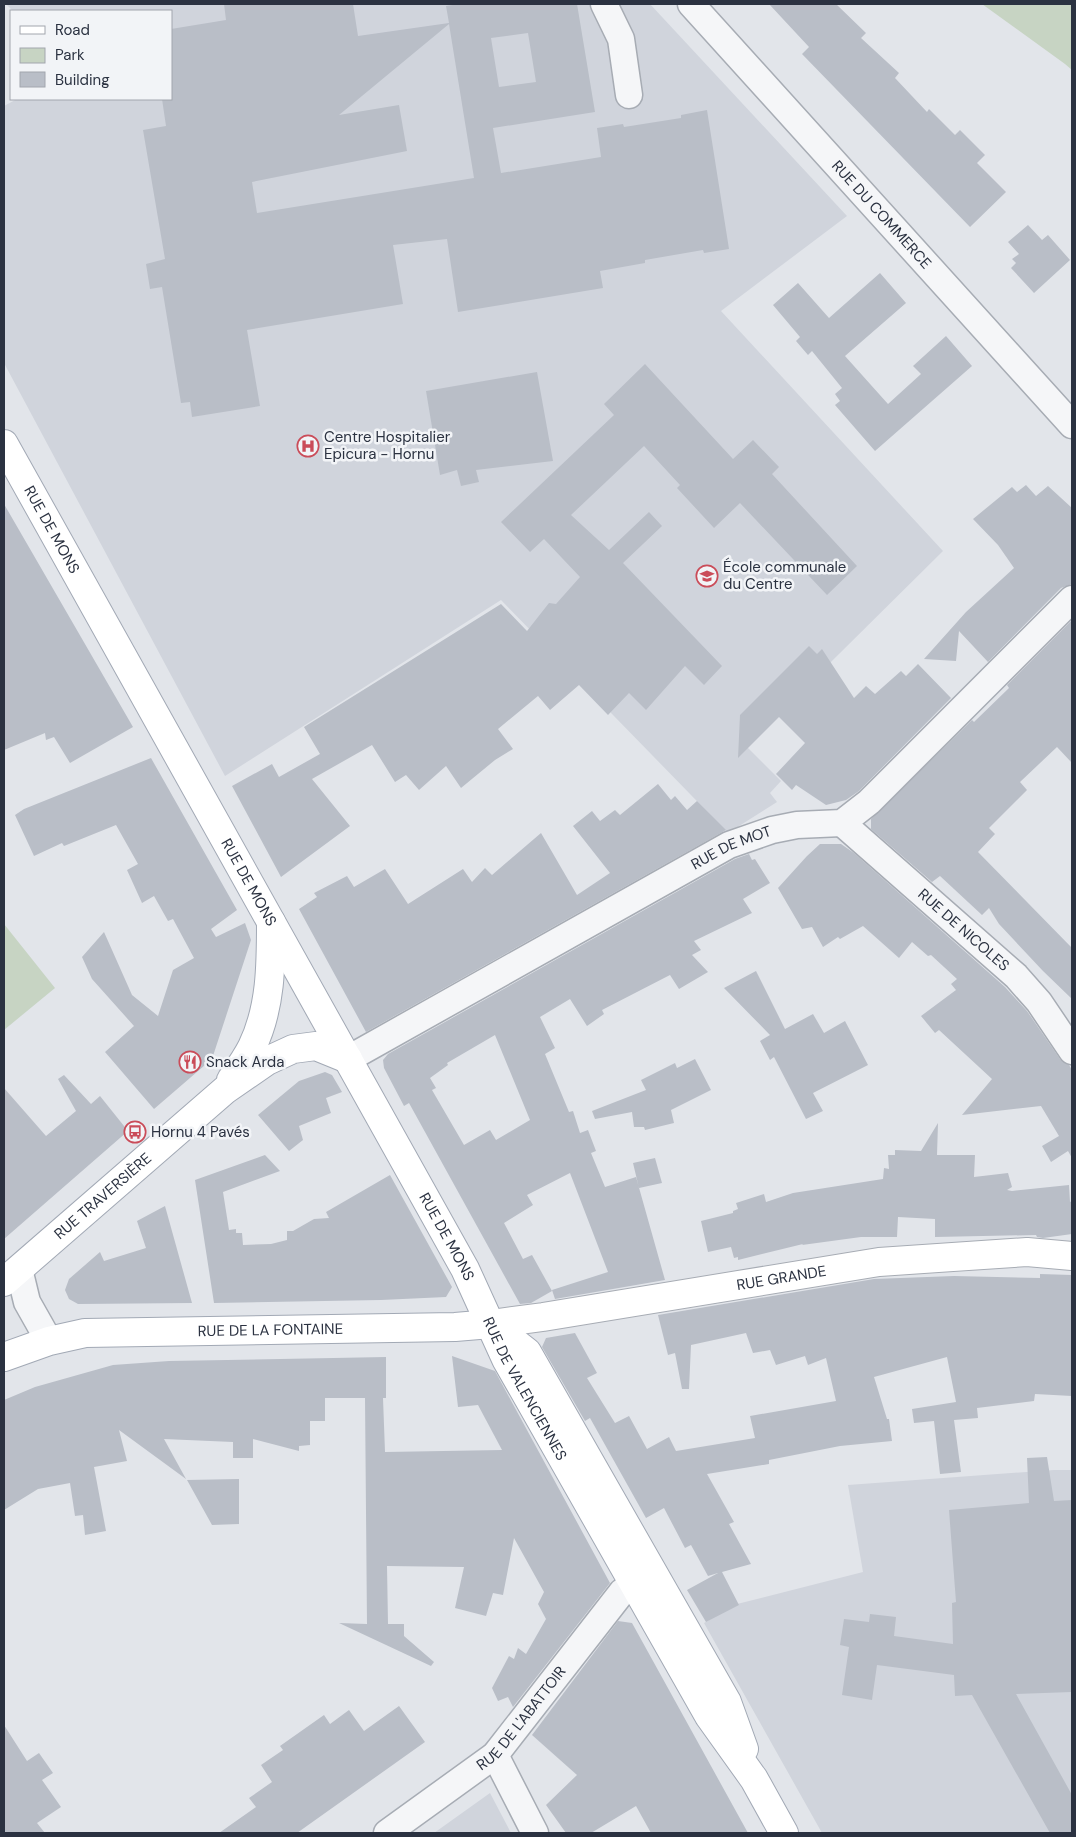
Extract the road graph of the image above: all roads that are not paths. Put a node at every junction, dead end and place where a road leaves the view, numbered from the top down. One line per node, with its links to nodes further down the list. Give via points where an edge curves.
1 (604, 4): 3 (street, via 621,39)
2 (691, 4): 4 (street, RUE DU COMMERCE)
3 (630, 95)
4 (1072, 425)
5 (4, 444): 8 (main road, RUE DE MONS)
6 (1072, 599): 7 (street, via 870,802)
7 (842, 823): 9 (street, RUE DE NICOLES, via 1016,976 1039,1002); 10 (street, RUE DE MOT, via 797,825 729,845)
8 (271, 921): 10 (main road, RUE DE MONS); 11 (main road, RUE TRAVERSIÈRE, via 271,968 266,1009 252,1048)
9 (1072, 1051)
10 (348, 1059): 11 (main road, RUE TRAVERSIÈRE, via 316,1046 293,1049 267,1061); 14 (main road, RUE DE MONS, via 465,1269)
11 (225, 1090): 13 (main road, RUE TRAVERSIÈRE)
12 (1072, 1256): 14 (main road, RUE GRANDE, via 1027,1252 879,1262)
13 (11, 1276): 15 (street)
14 (491, 1324): 15 (main road, RUE DE LA FONTAINE, via 85,1333); 17 (main road, RUE DE VALENCIENNES, via 506,1359); 18 (main road, RUE DE VALENCIENNES, via 527,1352)
15 (49, 1341): 16 (main road, RUE DE LA FONTAINE)
16 (4, 1357)
17 (634, 1583): 18 (street, via 653,1596 684,1646); 19 (street, RUE DE L'ABATTOIR, via 622,1592); 20 (main road, RUE DE VALENCIENNES, via 709,1716)
18 (701, 1656): 20 (main road, RUE DE VALENCIENNES, via 727,1702)
19 (495, 1755): 21 (street, RUE DE L'ABATTOIR); 22 (street)
20 (754, 1779): 23 (main road, RUE DE VALENCIENNES)
21 (387, 1833)
22 (535, 1833)
23 (784, 1833)

